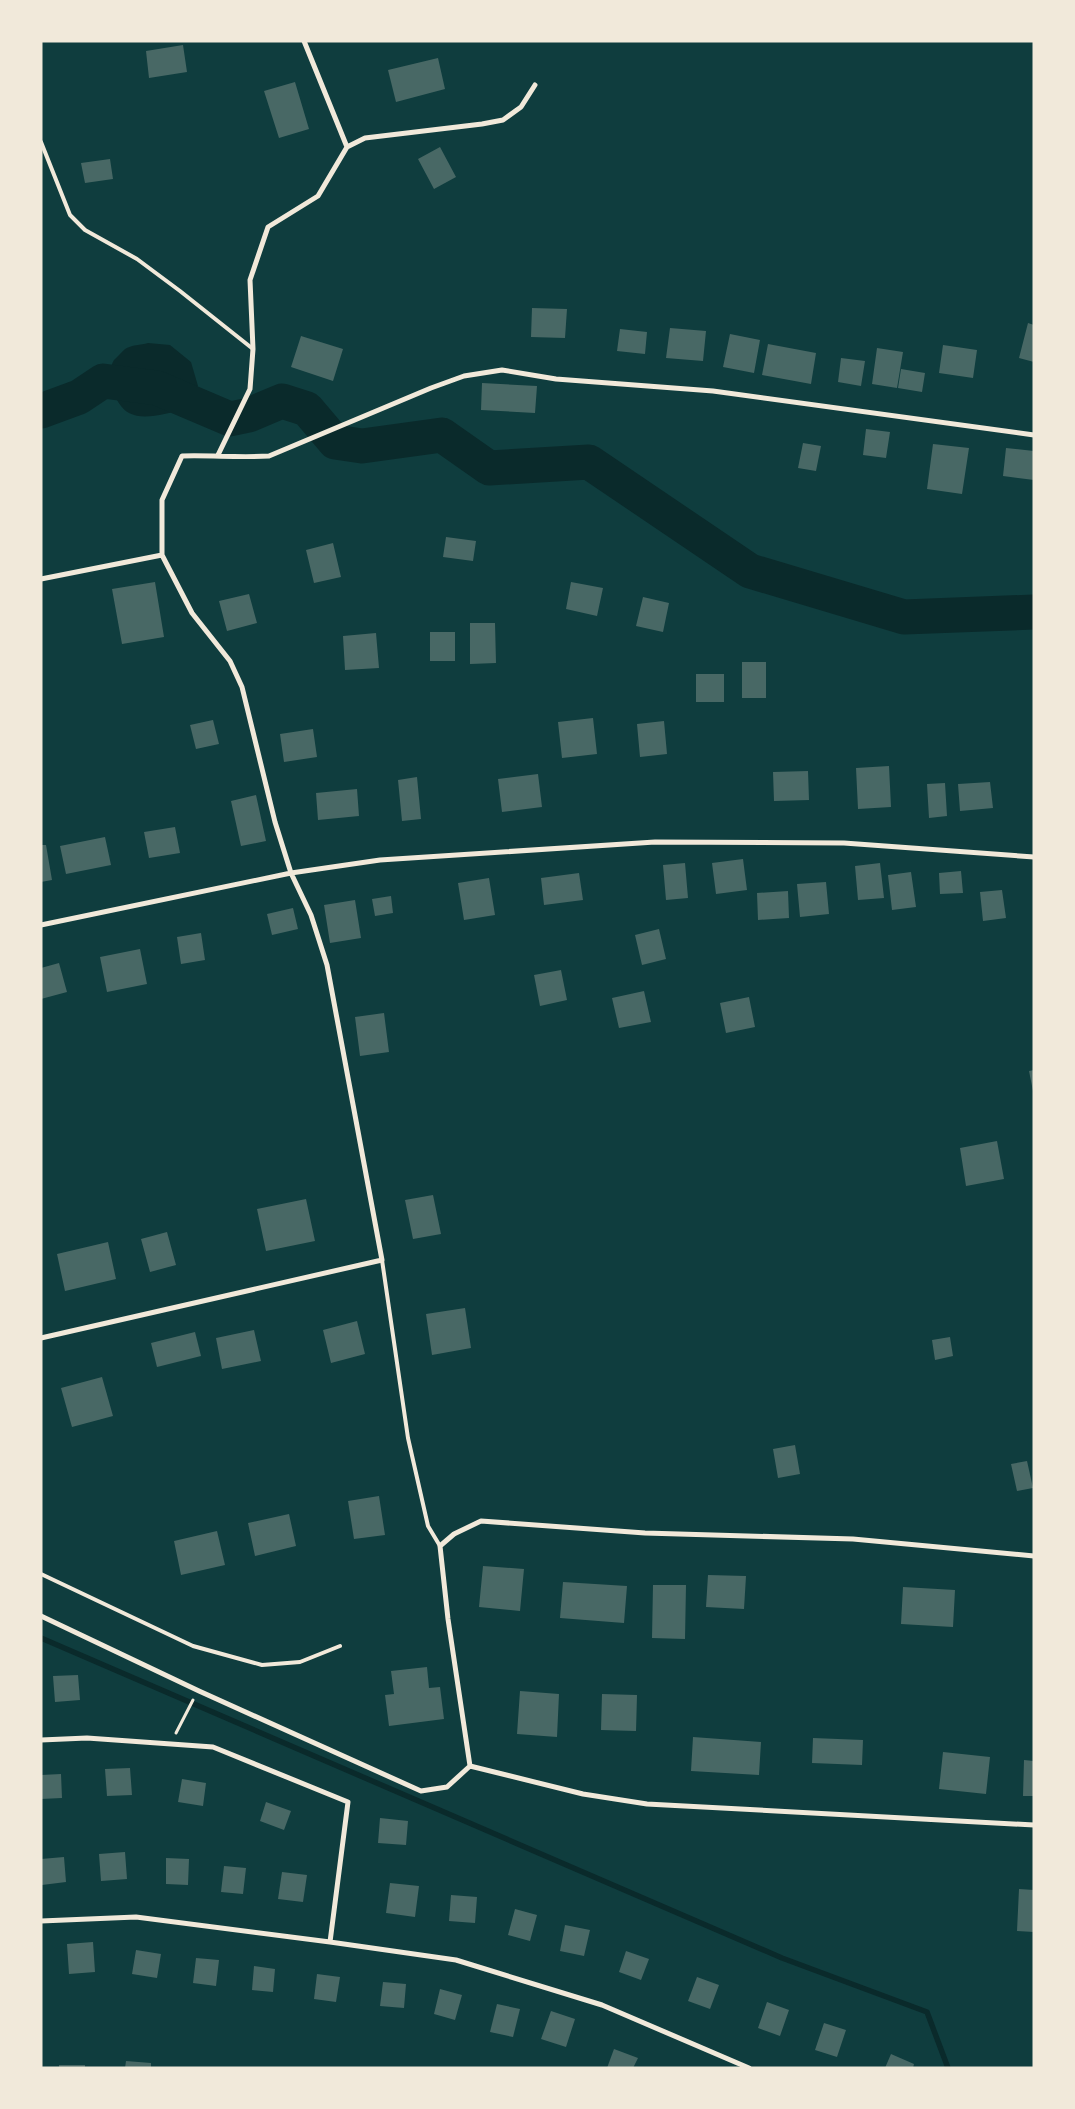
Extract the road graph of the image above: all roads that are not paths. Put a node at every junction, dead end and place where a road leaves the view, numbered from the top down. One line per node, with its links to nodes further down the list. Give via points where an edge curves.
1 (304, 41): 4 (street)
2 (535, 85): 4 (street, via 521,108 503,120 365,138)
3 (41, 142): 5 (lane, via 70,214 85,230 137,259)
4 (347, 147): 5 (street, via 318,196 268,227 250,280)
5 (254, 349): 7 (street, via 250,389)
6 (1034, 435): 7 (street, via 713,391 556,379 502,370 464,376 270,455 244,458)
7 (218, 454): 8 (street, via 182,456 162,500)
8 (162, 555): 9 (street); 11 (street, via 192,612 230,661 242,687)
9 (41, 579)
10 (1034, 857): 11 (street, via 844,843 655,842 380,860)
11 (291, 873): 12 (street); 13 (street, via 312,916 327,965)
12 (41, 925)
13 (382, 1260): 14 (street); 15 (lane, via 408,1438 428,1526)
14 (41, 1338)
15 (440, 1546): 16 (street, via 454,1534 481,1521 644,1532 853,1539); 21 (street)
16 (1034, 1556)
17 (41, 1574): 19 (lane, via 193,1646 262,1664 300,1662)
18 (41, 1616): 21 (street, via 421,1791 446,1787)
19 (340, 1646)
20 (41, 1740): 24 (street, via 87,1738 213,1747 348,1802)
21 (470, 1766): 22 (street, via 583,1794 647,1804)
22 (1034, 1824)
23 (41, 1921): 24 (street, via 136,1917)
24 (330, 1942): 25 (street, via 456,1960 602,2005)
25 (739, 2066): 26 (street)
26 (749, 2068)

